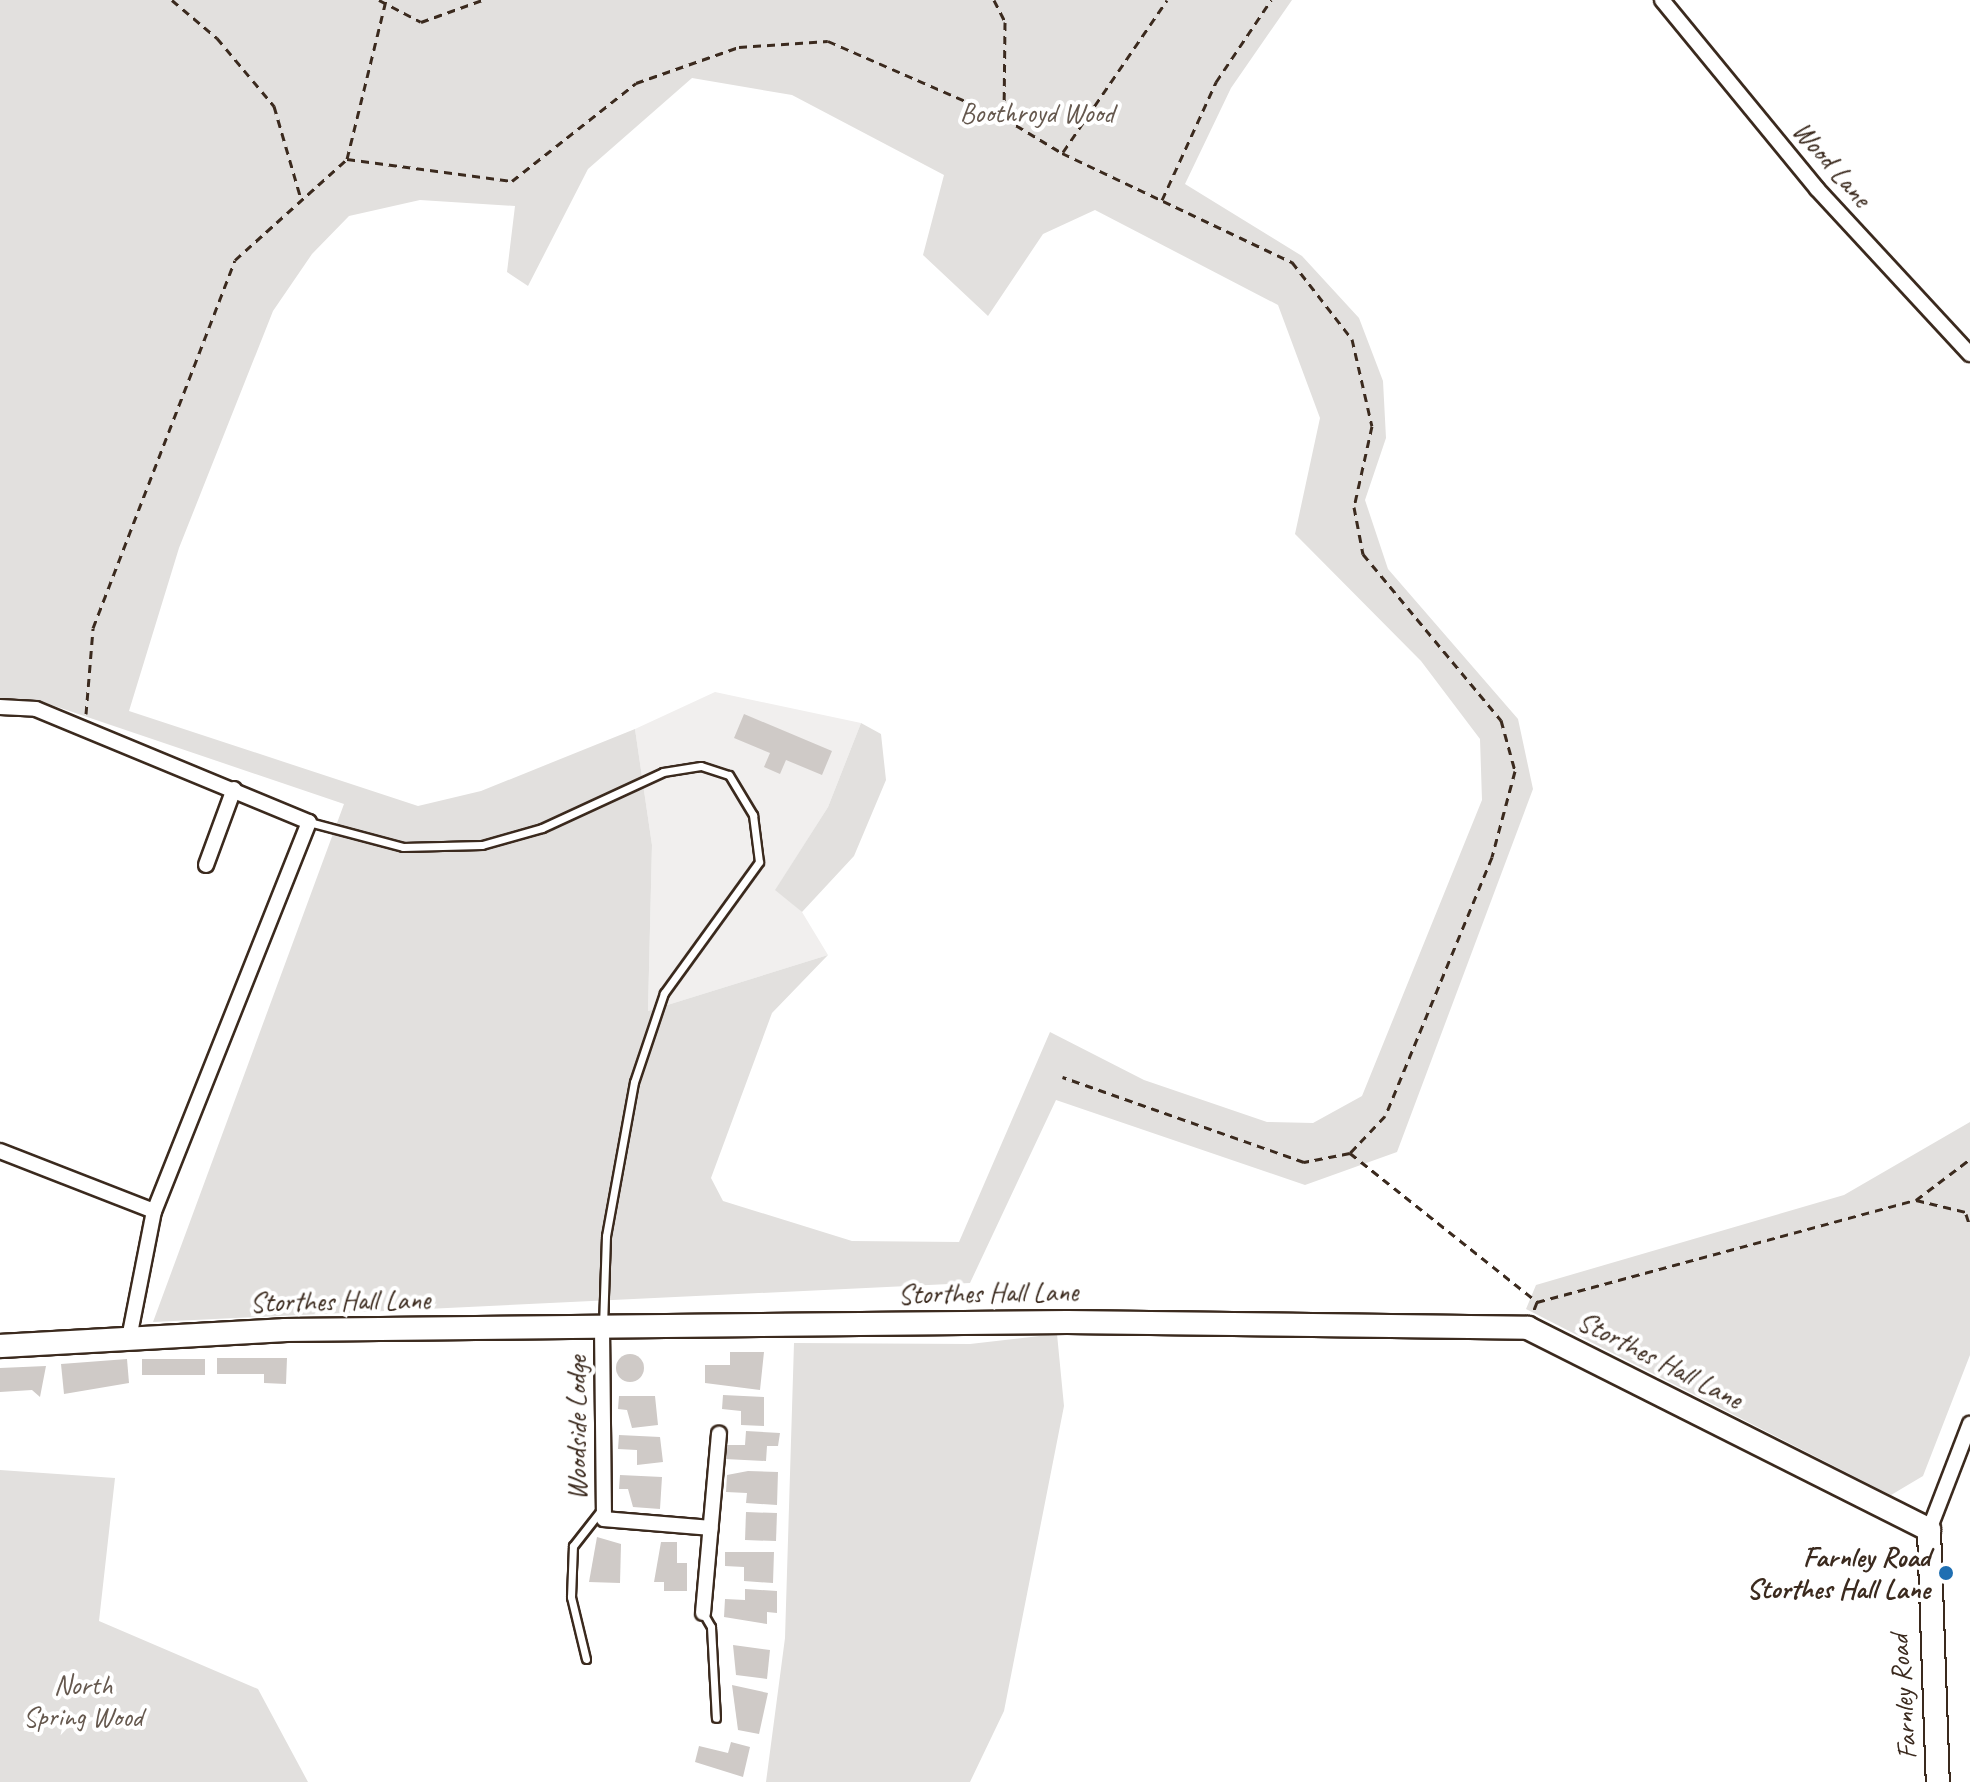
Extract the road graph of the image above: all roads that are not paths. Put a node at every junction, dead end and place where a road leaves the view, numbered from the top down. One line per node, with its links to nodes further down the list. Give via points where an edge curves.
1 (1662, 0): 2 (street, Wood Lane, via 1817,189)
2 (1970, 354)
3 (0, 707): 4 (street, via 36,709)
4 (234, 789): 5 (street); 6 (street)
5 (309, 822): 8 (street); 9 (lane, via 403,847 482,845 542,828 663,772 701,766 729,775 753,815 759,862 664,993 634,1082 606,1236)
6 (206, 865)
7 (0, 1151): 8 (street)
8 (154, 1211): 10 (street)
9 (602, 1327): 10 (street, Storthes Hall Lane); 14 (street, Woodside Lodge); 16 (street, Storthes Hall Lane, via 1528,1328)
10 (129, 1339): 11 (street, Storthes Hall Lane)
11 (0, 1346)
12 (1970, 1424): 16 (street, Farnley Road)
13 (719, 1434): 15 (street)
14 (604, 1508): 15 (street, Woodside Lodge, via 604,1519); 18 (lane, via 573,1546 571,1597)
15 (711, 1528): 17 (street)
16 (1929, 1530): 20 (street, Farnley Road)
17 (703, 1613): 19 (lane, via 711,1627)
18 (586, 1659)
19 (716, 1718)
20 (1938, 1782)

